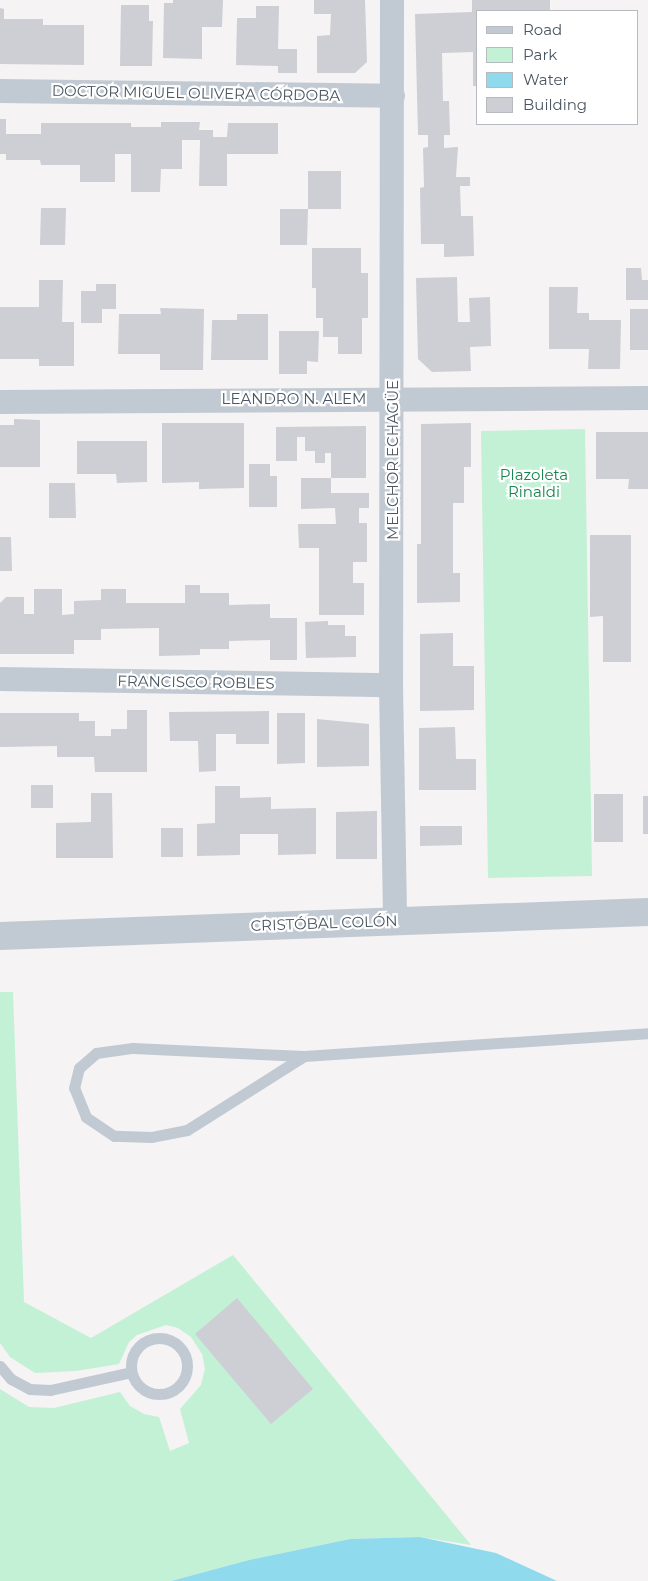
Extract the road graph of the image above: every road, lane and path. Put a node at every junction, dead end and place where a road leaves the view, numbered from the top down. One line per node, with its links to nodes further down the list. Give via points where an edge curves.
1 (392, 0): 3 (street, MELCHOR ECHAGÜE)
2 (0, 91): 3 (street, DOCTOR MIGUEL OLIVERA CÓRDOBA)
3 (393, 96): 4 (street, MELCHOR ECHAGÜE)
4 (394, 398): 5 (street, LEANDRO N. ALEM); 6 (street, LEANDRO N. ALEM); 8 (street, MELCHOR ECHAGÜE)
5 (648, 398)
6 (0, 402)
7 (0, 679): 8 (street, FRANCISCO ROBLES)
8 (391, 685): 10 (street, MELCHOR ECHAGÜE)
9 (648, 912): 10 (street, CRISTÓBAL COLÓN)
10 (395, 920): 11 (street, CRISTÓBAL COLÓN)
11 (0, 936)
12 (648, 1033): 13 (lane)
13 (304, 1056): 13 (lane, via 133,1048 96,1054 79,1068 74,1088 86,1117 114,1136 151,1137 187,1130)
14 (0, 1366): 15 (lane, via 11,1379 30,1388 50,1390)
15 (131, 1372): 15 (lane, via 141,1388 150,1393 170,1393 184,1380 187,1361 177,1344 168,1339 149,1340 134,1353)

